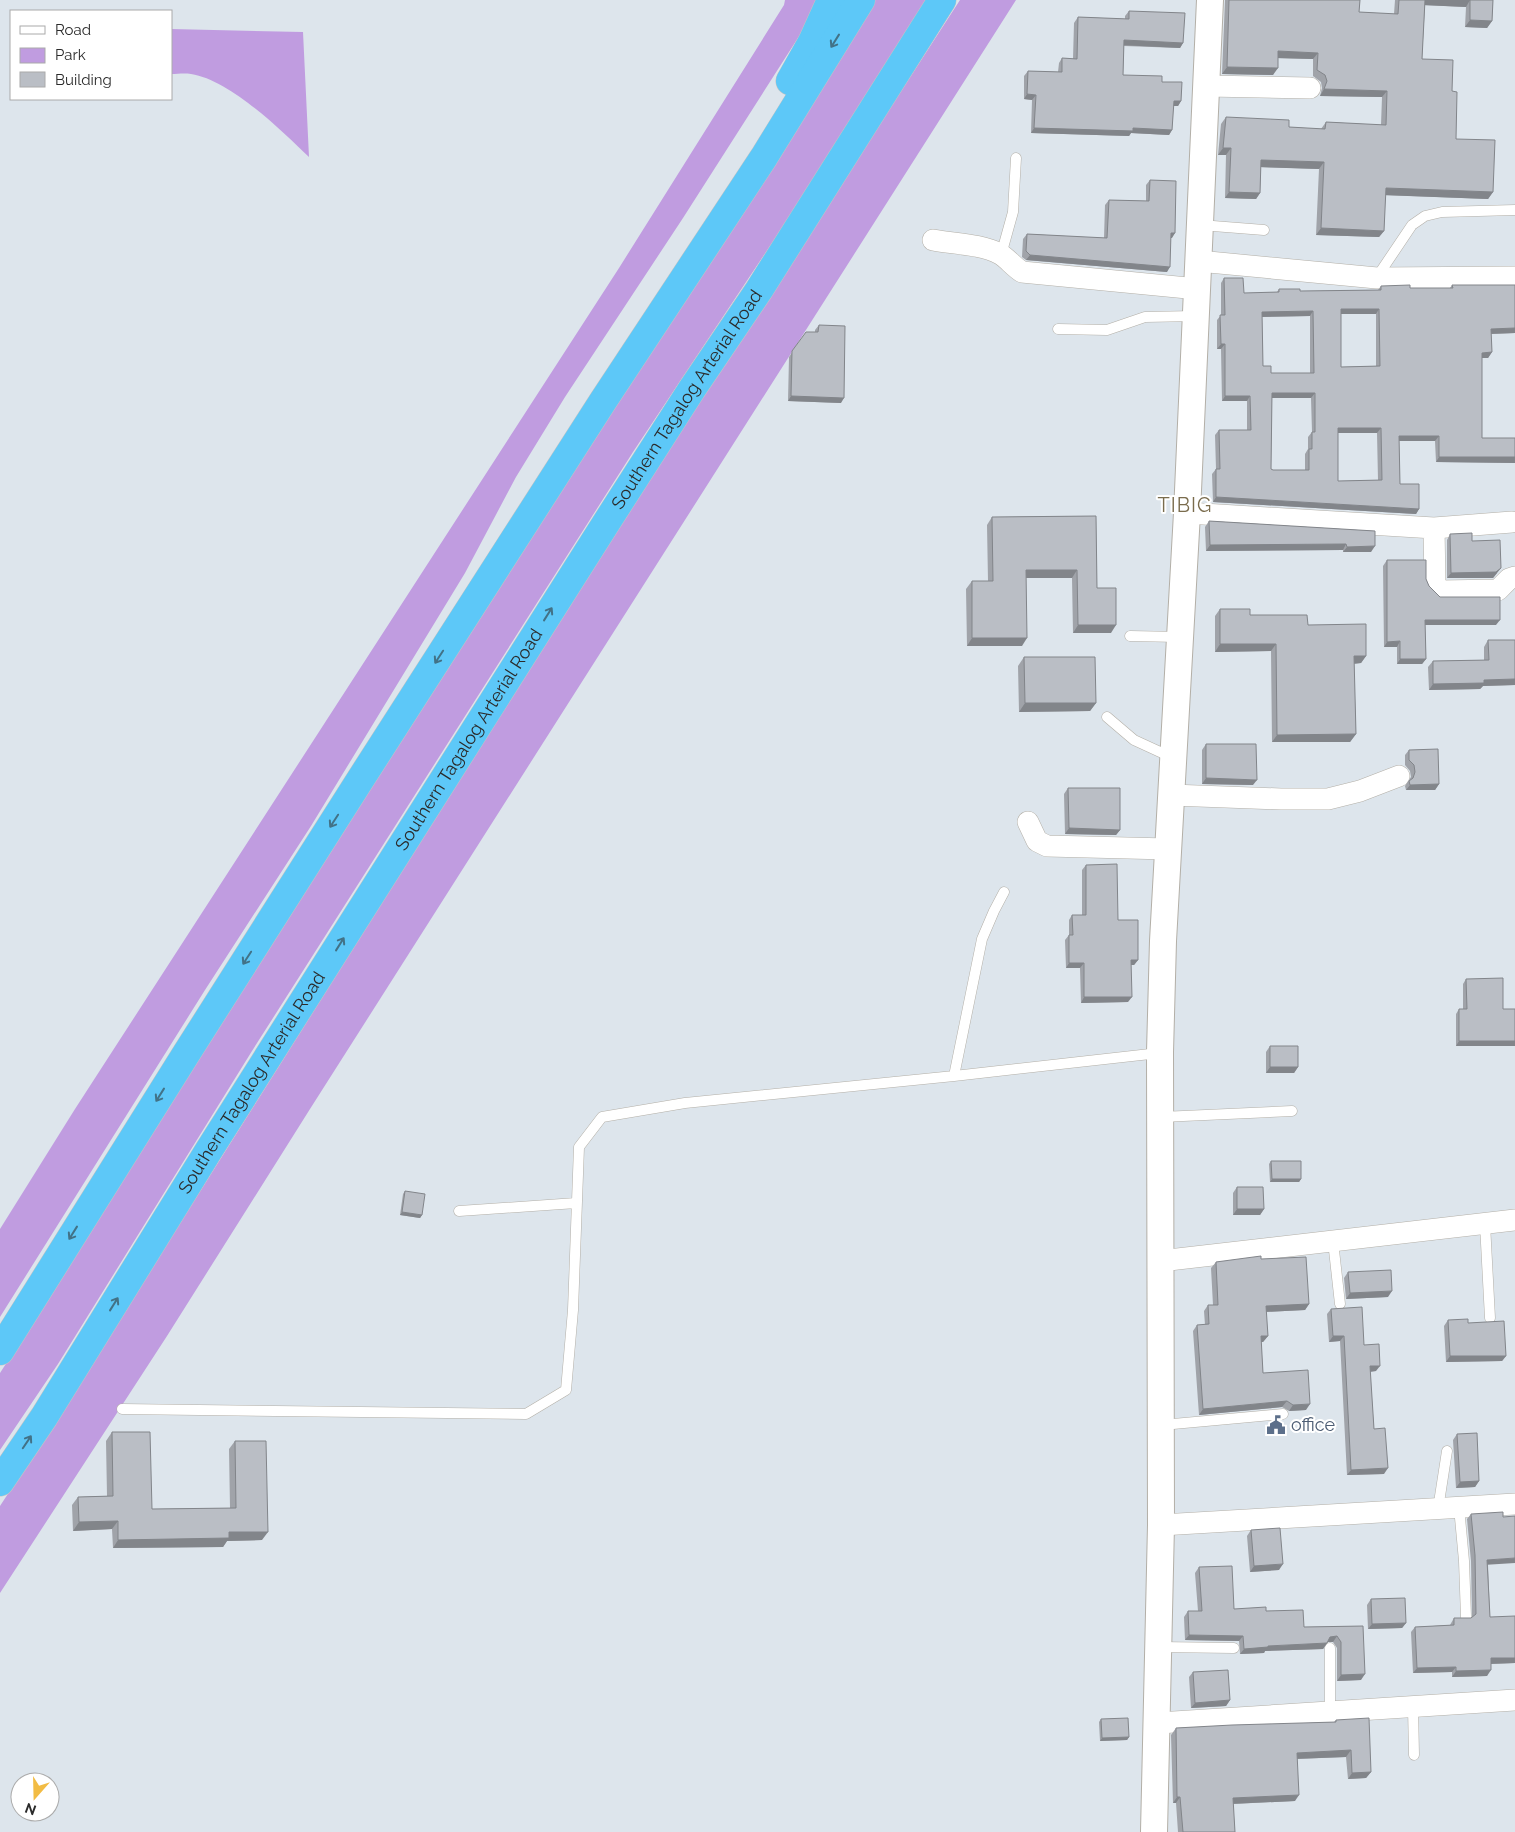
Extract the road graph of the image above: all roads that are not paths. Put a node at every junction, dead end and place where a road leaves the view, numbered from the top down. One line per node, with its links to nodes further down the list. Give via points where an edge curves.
1 (831, 0): 23 (highway, via 793,77 594,384)
2 (861, 0): 23 (highway, one-way to 23, via 764,157)
3 (942, 0): 50 (highway, Southern Tagalog Arterial Road, one-way to 3, via 44,1417 612,512 759,290)
4 (1210, 0): 5 (street)
5 (1207, 86): 6 (street); 9 (street)
6 (1310, 88)
7 (1016, 158): 12 (lane, via 1014,212)
8 (1515, 210): 15 (lane, via 1442,212 1425,216 1412,225)
9 (1199, 225): 10 (lane); 13 (street)
10 (1264, 230)
11 (933, 240): 12 (street, via 984,248)
12 (1001, 255): 16 (street, via 1022,272)
13 (1198, 261): 15 (street); 16 (street)
14 (1515, 277): 15 (street)
15 (1376, 278)
16 (1198, 289): 17 (street)
17 (1196, 316): 18 (lane, via 1145,317 1107,330); 19 (street)
18 (1058, 329)
19 (1187, 513): 21 (street); 25 (street)
20 (1512, 522): 21 (street)
21 (1434, 528): 22 (street, via 1435,584 1438,589 1496,590)
22 (1515, 577)
23 (465, 616): 45 (highway, one-way to 45)
24 (1130, 636): 25 (lane)
25 (1180, 637): 27 (street)
26 (1107, 716): 27 (lane, via 1134,740)
27 (1174, 758): 29 (street)
28 (1399, 776): 29 (street, via 1328,799)
29 (1171, 795): 31 (street)
30 (1028, 822): 31 (street, via 1037,841 1047,846)
31 (1168, 849): 33 (street)
32 (1004, 892): 34 (lane, via 982,939)
33 (1160, 1052): 34 (lane); 36 (street)
34 (954, 1076): 37 (lane, via 685,1103 602,1117 579,1147)
35 (1292, 1111): 36 (lane)
36 (1160, 1117): 42 (street)
37 (576, 1203): 38 (lane); 46 (lane, via 573,1310 566,1390 526,1414)
38 (459, 1211)
39 (1515, 1220): 40 (street)
40 (1485, 1224): 41 (street); 44 (lane)
41 (1333, 1241): 42 (street); 43 (lane)
42 (1160, 1261): 48 (street)
43 (1340, 1304)
44 (1490, 1318)
45 (0, 1351)
46 (122, 1409)
47 (1283, 1414): 48 (lane)
48 (1161, 1425): 54 (street)
49 (1447, 1451): 53 (lane)
50 (0, 1482)
51 (1515, 1504): 52 (street)
52 (1459, 1507): 53 (street); 55 (lane)
53 (1438, 1509): 54 (street)
54 (1161, 1525): 56 (street)
55 (1466, 1617)
56 (1159, 1647): 57 (lane); 62 (street)
57 (1234, 1648)
58 (1330, 1648): 61 (lane)
59 (1515, 1700): 60 (street)
60 (1413, 1706): 61 (street); 63 (lane)
61 (1330, 1712): 62 (street)
62 (1158, 1723): 64 (street)
63 (1414, 1755)
64 (1154, 1832)

